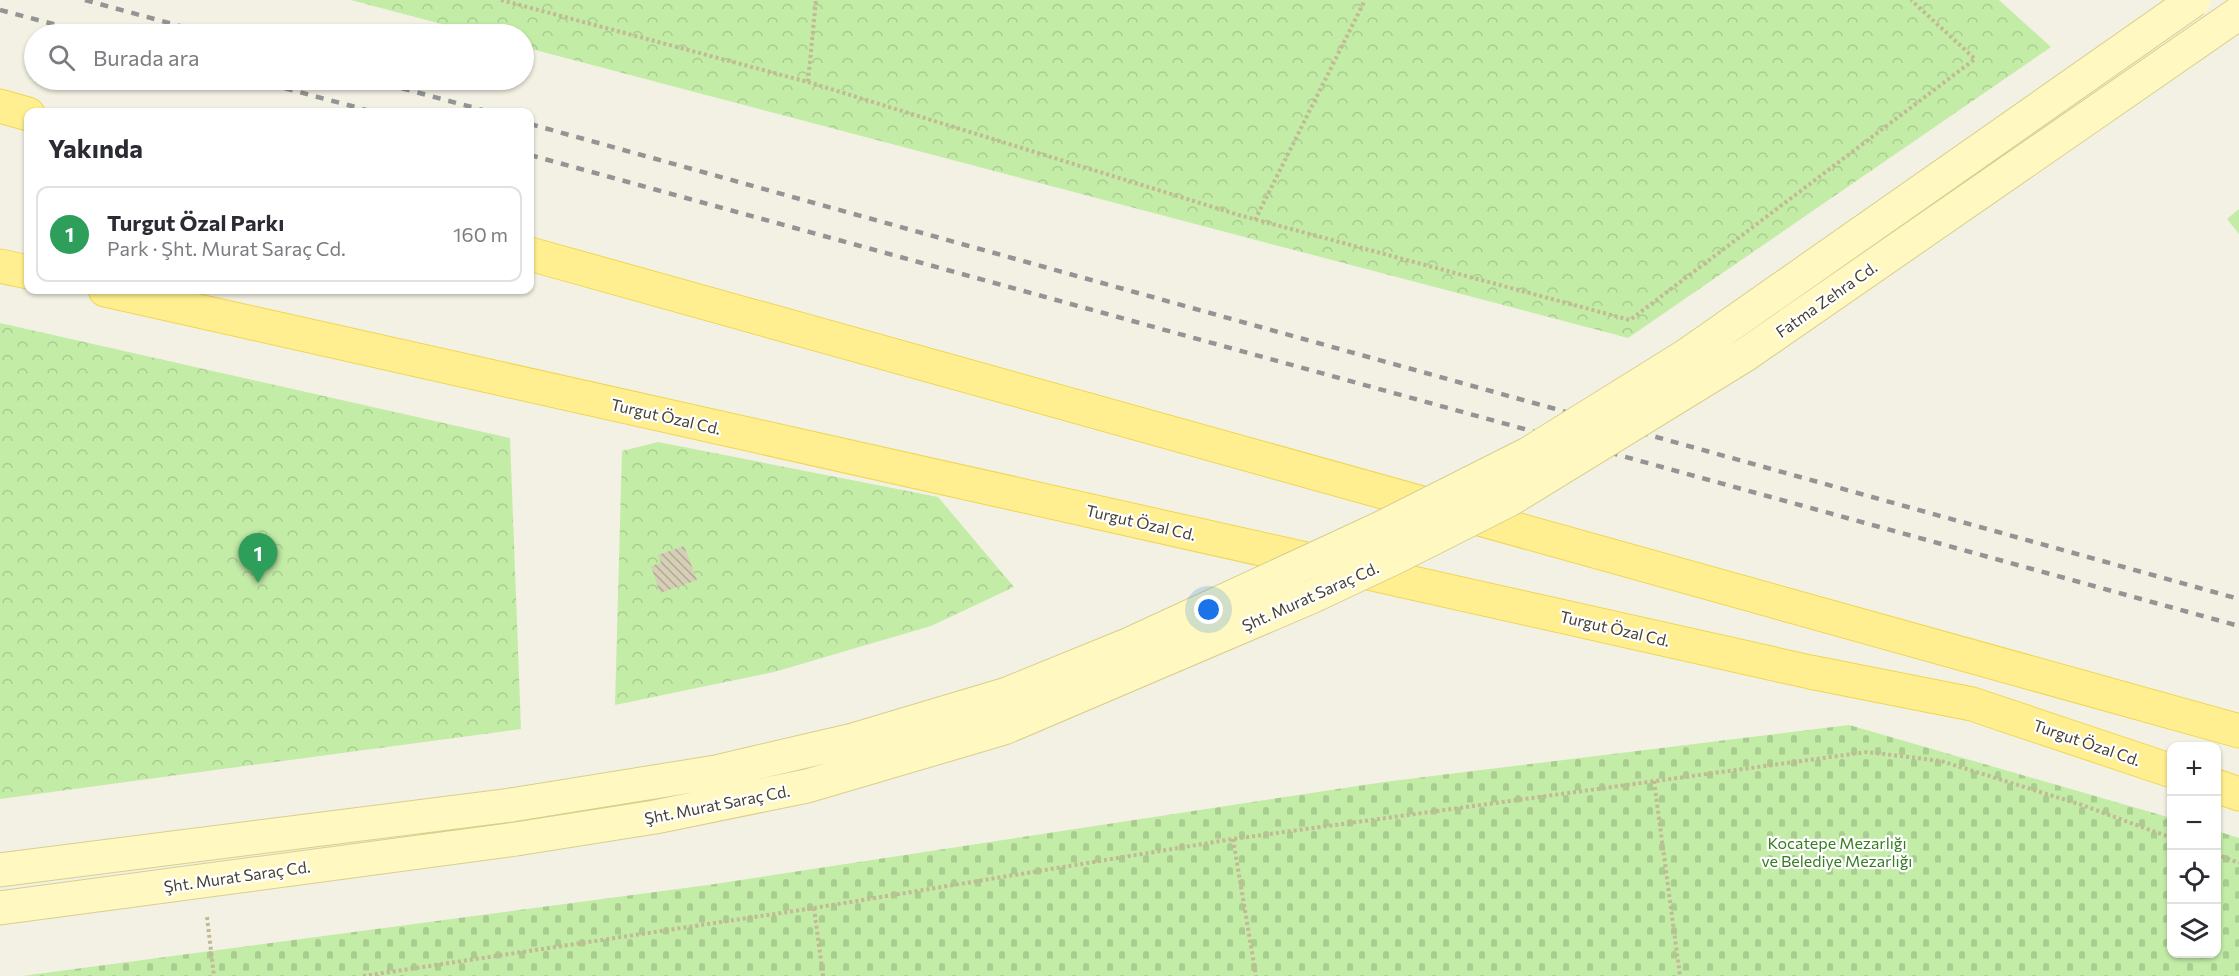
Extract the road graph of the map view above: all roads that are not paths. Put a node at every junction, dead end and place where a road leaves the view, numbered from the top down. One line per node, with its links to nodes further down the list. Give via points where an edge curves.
1 (2194, 0): 9 (street, Fatma Zehra Cd., bridge, via 1687,355 1528,454)
2 (2239, 13): 10 (street, Fatma Zehra Cd., bridge, via 1745,355 1509,500)
3 (0, 106): 4 (main road)
4 (24, 113)
5 (534, 255): 11 (main road)
6 (0, 266): 7 (main road)
7 (24, 271)
8 (123, 294): 12 (main road, Turgut Özal Cd., via 1786,667 1972,704)
9 (1379, 529): 15 (street, Şht. Murat Saraç Cd., bridge, via 1130,644 1006,694 853,740 716,772 512,805)
10 (1396, 557): 16 (street, Şht. Murat Saraç Cd., bridge, via 1004,729 807,786 655,818)
11 (2239, 731)
12 (2167, 769)
13 (2221, 787): 14 (main road)
14 (2239, 794)
15 (0, 870)
16 (0, 908)

